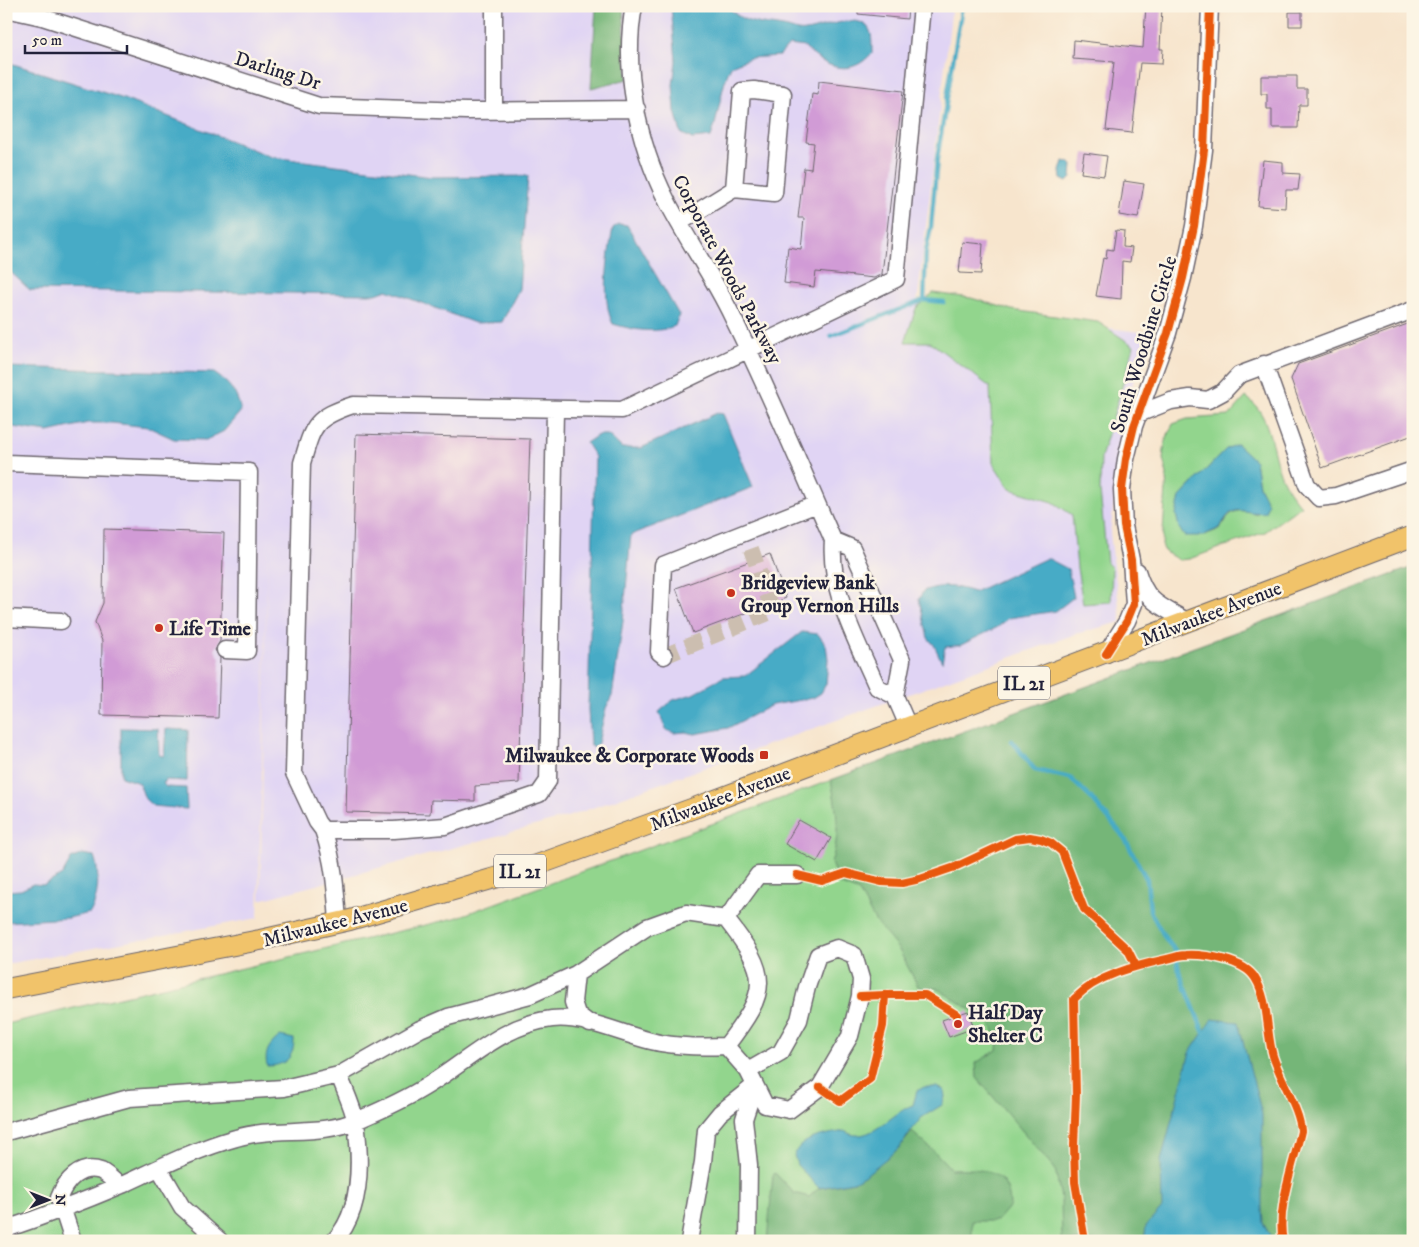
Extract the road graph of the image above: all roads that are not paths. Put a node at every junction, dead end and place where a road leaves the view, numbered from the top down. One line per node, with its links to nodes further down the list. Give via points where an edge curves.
1 (494, 6): 8 (street)
2 (634, 6): 7 (street, Corporate Woods Parkway, via 632,66)
3 (922, 6): 12 (street, via 896,279)
4 (1210, 6): 15 (street, South Woodbine Circle, via 1204,150 1194,226 1168,332)
5 (6, 9): 6 (street, Darling Dr)
6 (42, 12): 8 (street, Darling Dr, via 319,106)
7 (636, 108): 8 (street, Darling Dr); 10 (street, Corporate Woods Parkway, via 655,174)
8 (494, 110)
9 (734, 189): 9 (street, via 742,91 783,94 774,193); 10 (street)
10 (680, 223): 12 (street, Corporate Woods Parkway)
11 (1413, 310): 13 (street)
12 (748, 349): 14 (street, via 622,410); 18 (street, Corporate Woods Parkway)
13 (1264, 364): 15 (street, via 1238,375 1223,392 1208,400 1190,398); 17 (street, via 1308,485 1319,498 1336,496)
14 (555, 410): 30 (street, via 548,781 539,794 445,826); 30 (street, via 353,405 328,413 311,430 302,463 294,772)
15 (1138, 414): 21 (street, South Woodbine Circle, via 1122,489 1124,526)
16 (6, 463): 25 (street, via 249,472 247,651)
17 (1413, 470)
18 (817, 504): 19 (street, Corporate Woods Parkway); 27 (street, via 663,565 660,652)
19 (833, 540): 28 (street, Corporate Woods Parkway, via 832,561 840,600 877,687); 28 (street, via 852,548 902,660)
20 (1409, 542): 24 (main road, Milwaukee Avenue / IL 21)
21 (1131, 560): 24 (street, South Woodbine Circle, via 1142,589 1150,598); 26 (street, South Woodbine Circle, via 1134,604)
22 (6, 618): 23 (street)
23 (61, 621)
24 (1188, 622): 26 (main road, Milwaukee Avenue / IL 21)
25 (224, 650)
26 (1106, 654): 29 (main road, Milwaukee Avenue / IL 21)
27 (664, 656)
28 (896, 696): 29 (street)
29 (908, 726): 33 (main road, Milwaukee Avenue / IL 21, via 526,869)
30 (323, 830): 33 (street, via 336,889)
31 (797, 875): 32 (street, via 758,875)
32 (726, 919): 34 (street, via 686,913 646,927); 37 (street, via 750,950 759,985 750,1014)
33 (338, 923): 35 (main road, Milwaukee Avenue / IL 21)
34 (576, 974): 36 (street, via 573,988 577,1014); 39 (street, via 530,995 448,1017 420,1029)
35 (6, 989)
36 (590, 1024): 37 (street, via 660,1043 692,1047); 41 (street, via 553,1019 509,1031 430,1084)
37 (726, 1046): 38 (street)
38 (748, 1071): 40 (street); 40 (street, via 781,1052 800,1020 818,955 837,948 854,955 861,980 850,1036 820,1087 790,1110 765,1106)
39 (339, 1076): 41 (street); 42 (street, via 284,1088 129,1098)
40 (754, 1086): 50 (street, via 720,1113 706,1130); 51 (street, via 744,1119 749,1164)
41 (356, 1122): 43 (street, via 236,1137); 49 (street, via 356,1194 349,1218)
42 (6, 1132)
43 (159, 1168): 44 (street); 48 (street, via 182,1207)
44 (120, 1186): 45 (street); 45 (street, via 101,1171 81,1171 62,1190 59,1198)
45 (61, 1210): 46 (street); 47 (street)
46 (6, 1229)
47 (72, 1241)
48 (220, 1241)
49 (334, 1241)
50 (689, 1241)
51 (748, 1241)

